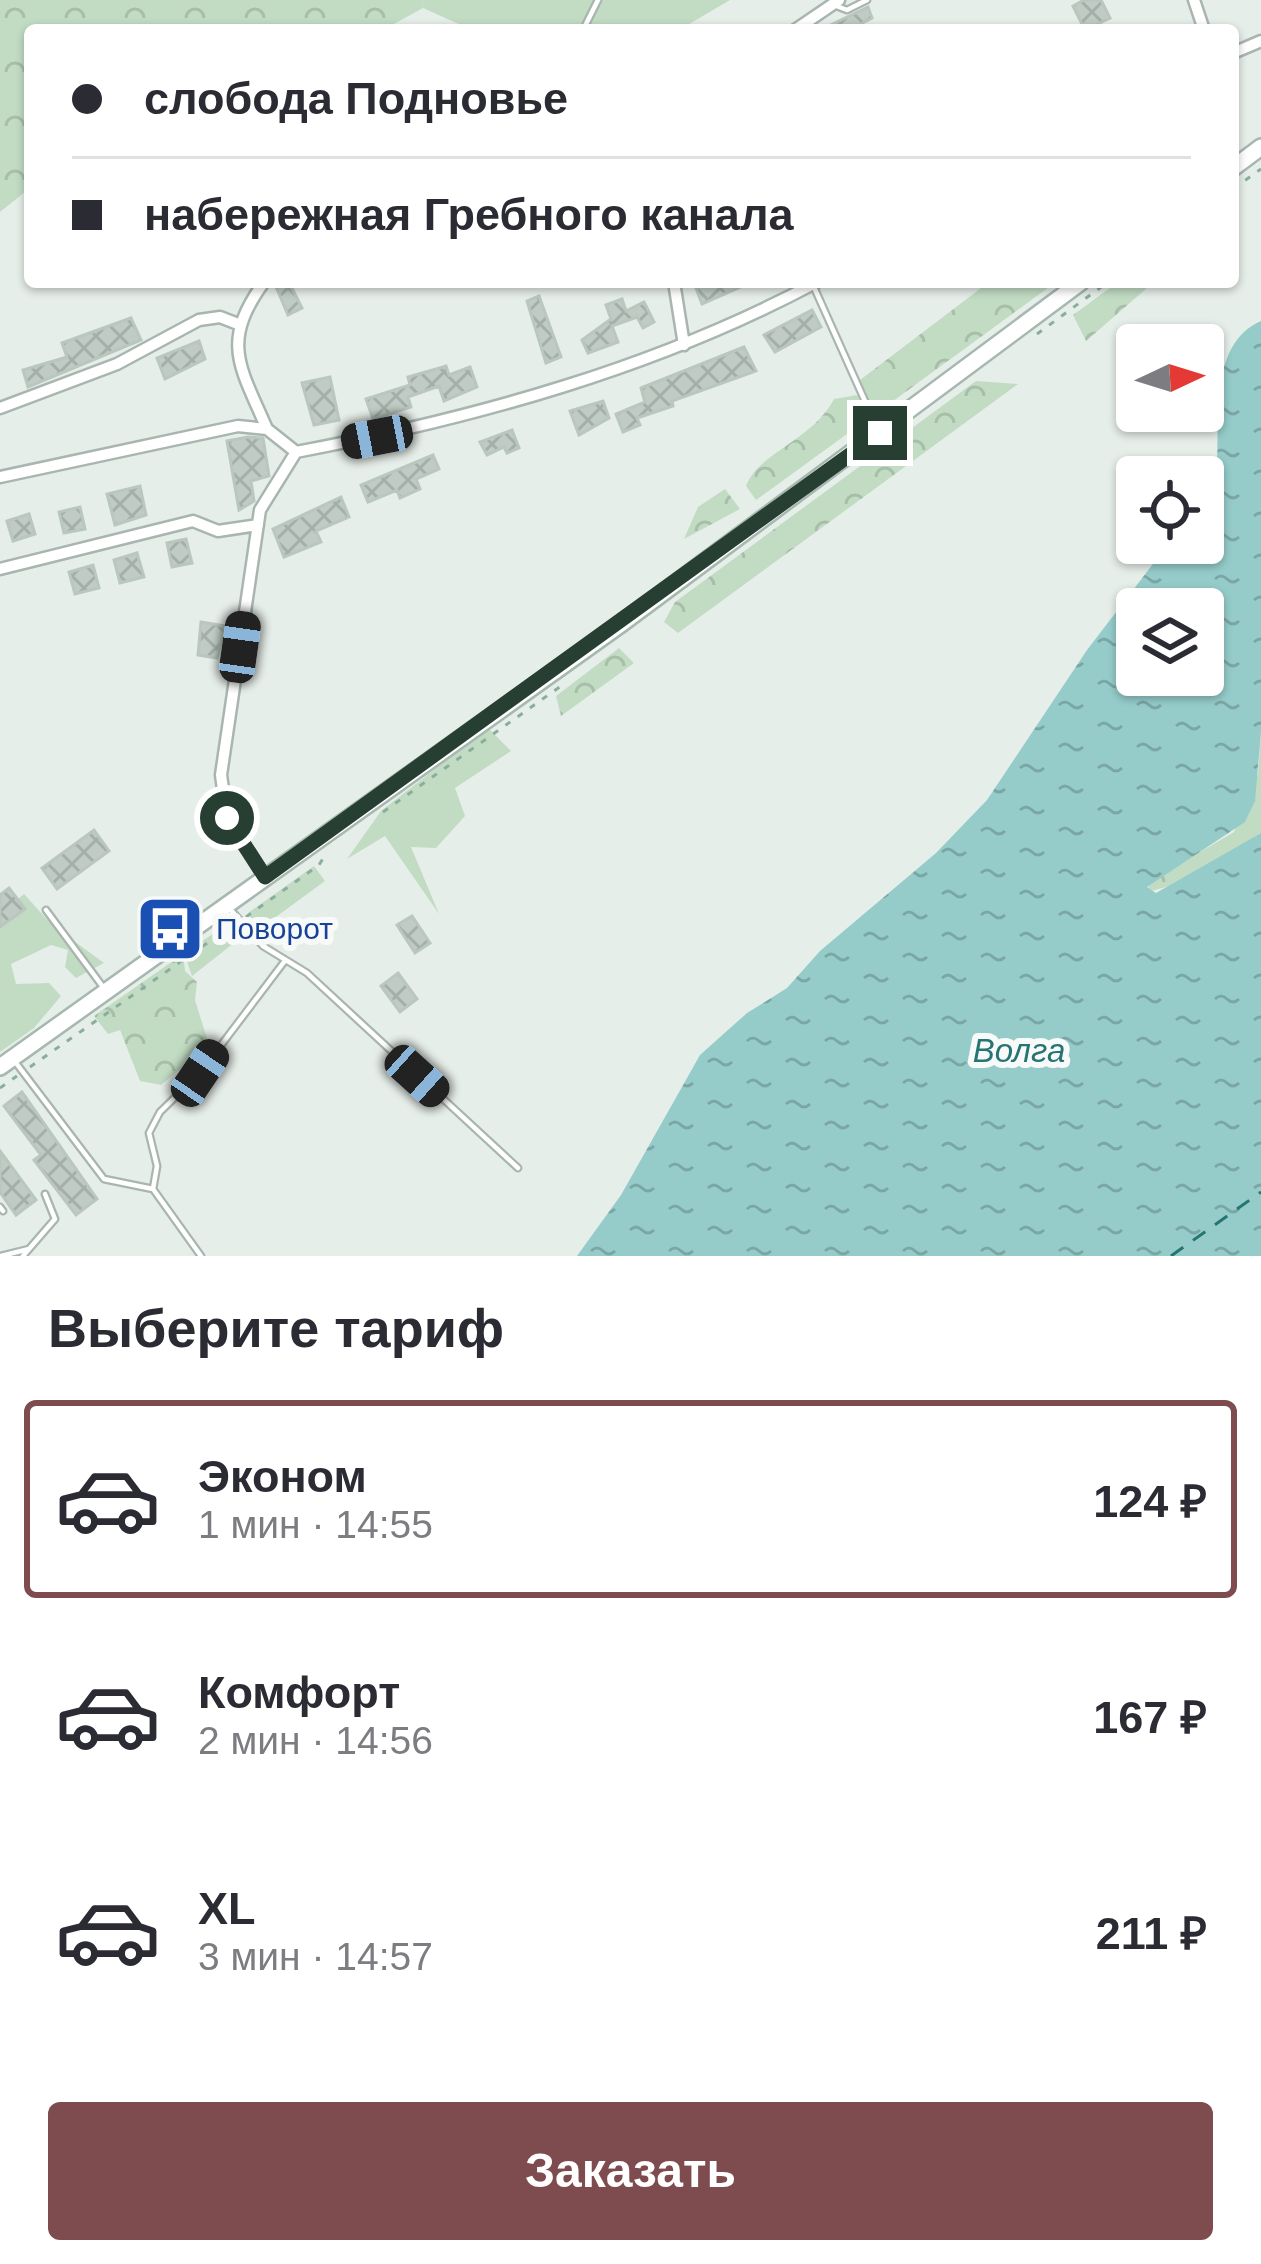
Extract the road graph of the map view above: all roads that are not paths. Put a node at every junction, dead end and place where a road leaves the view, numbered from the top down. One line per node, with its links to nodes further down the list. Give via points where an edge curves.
1 (867, 0): 2 (lane, via 847,10)
2 (836, 2): 3 (street)
3 (805, 24)
4 (260, 288): 9 (street)
5 (675, 288): 10 (street)
6 (803, 288): 10 (street)
7 (816, 288): 13 (lane)
8 (1073, 288): 13 (street)
9 (238, 324): 11 (street, via 220,316 199,320 117,364); 12 (street, via 239,363)
10 (683, 345): 14 (street, via 628,368)
11 (0, 408)
12 (267, 429): 14 (street); 15 (street, via 171,436)
13 (880, 433): 18 (street)
14 (296, 452): 16 (street)
15 (0, 477)
16 (258, 525): 17 (street, via 218,531 193,521); 18 (street, via 221,775 227,818)
17 (0, 569)
18 (265, 877): 19 (street)
19 (226, 904): 21 (lane); 22 (street)
20 (46, 910): 22 (lane)
21 (284, 962): 24 (lane, via 307,973); 25 (lane, via 160,1112 149,1132)
22 (106, 991): 23 (street)
23 (6, 1063): 25 (lane, via 104,1180)
24 (518, 1168)
25 (153, 1189): 30 (lane)
26 (45, 1194): 27 (lane, via 55,1219)
27 (30, 1249): 28 (lane); 29 (lane)
28 (1, 1256)
29 (23, 1256)
30 (201, 1256)

